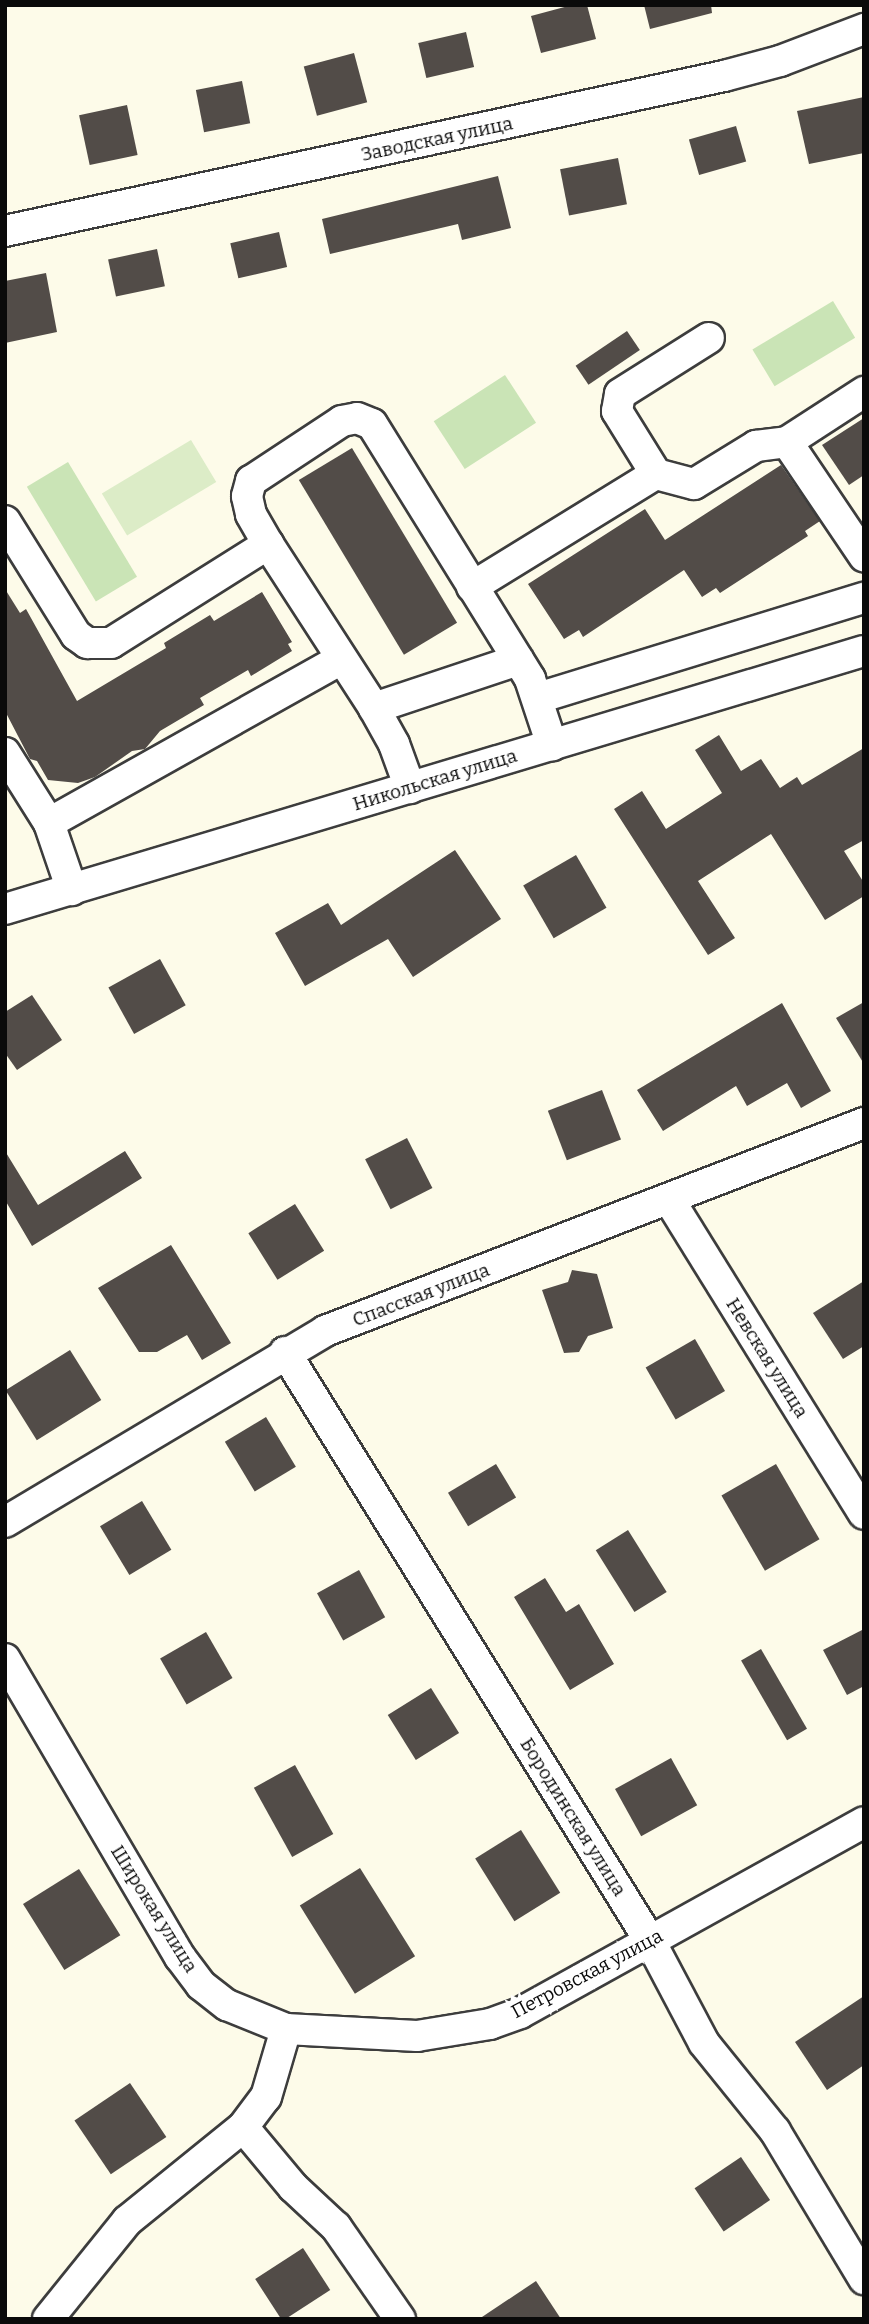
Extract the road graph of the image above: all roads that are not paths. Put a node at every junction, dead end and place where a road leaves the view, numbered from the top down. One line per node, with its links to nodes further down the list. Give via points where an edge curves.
1 (864, 29): 2 (street, Заводская улица, via 780,61 723,76)
2 (5, 231)
3 (709, 338): 6 (street, via 620,394 617,411)
4 (864, 392): 5 (street)
5 (787, 442): 6 (street, via 756,446 694,484); 9 (street)
6 (656, 474): 10 (street)
7 (5, 521): 8 (street, via 76,635 87,643 111,643)
8 (268, 544): 10 (street, via 251,514 247,496 251,481 342,421 357,418 372,424); 13 (street)
9 (862, 548)
10 (472, 587): 14 (street)
11 (864, 598): 15 (street)
12 (864, 651): 17 (street, Никольская улица)
13 (341, 659): 16 (street); 20 (street)
14 (518, 660): 15 (street); 16 (street)
15 (538, 698): 17 (street)
16 (374, 708): 19 (street)
17 (552, 745): 19 (street, Никольская улица)
18 (5, 753): 20 (street)
19 (410, 788): 21 (street, Никольская улица)
20 (49, 823): 21 (street)
21 (72, 890): 22 (street, Никольская улица)
22 (5, 909)
23 (864, 1123): 24 (street, Спасская улица)
24 (670, 1201): 25 (street, Спасская улица, via 325,1331); 26 (street, Невская улица)
25 (285, 1352): 27 (street, Спасская улица); 30 (street, Бородинская улица)
26 (864, 1514)
27 (5, 1522)
28 (5, 1659): 31 (street, Широкая улица, via 180,1957 201,1985 227,2005)
29 (864, 1822): 30 (street, Петровская улица)
30 (650, 1941): 31 (street, Петровская улица, via 520,2013 491,2024 417,2036); 33 (street, Бородинская улица, via 704,2043 775,2132)
31 (286, 2029): 32 (street, via 266,2097)
32 (243, 2127): 34 (street, via 127,2221); 35 (street, via 293,2187 336,2227)
33 (864, 2279)
34 (47, 2319)
35 (400, 2319)

